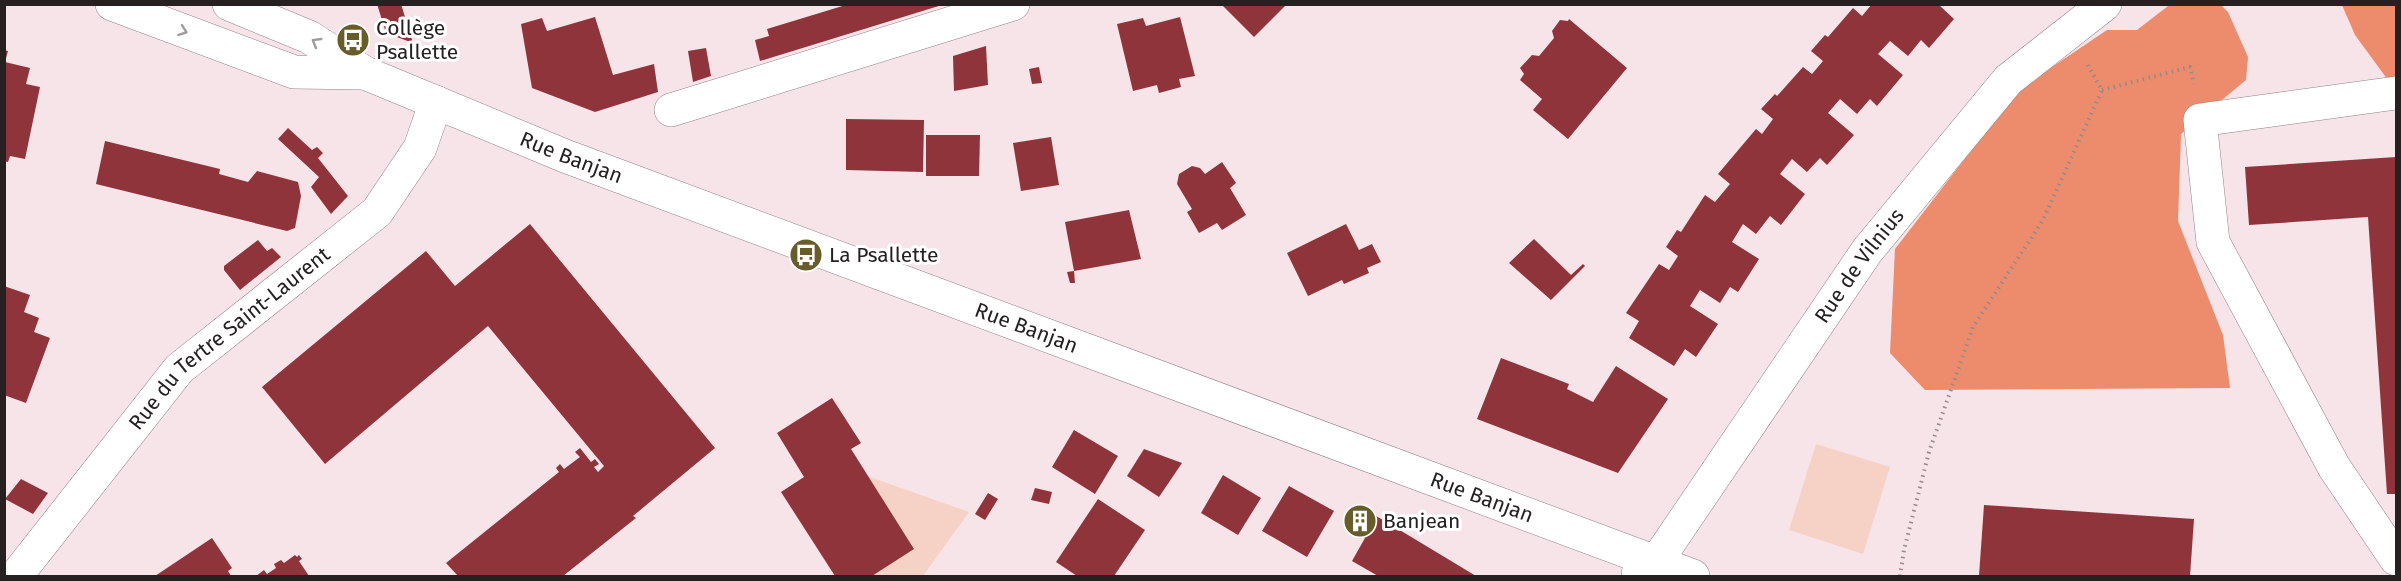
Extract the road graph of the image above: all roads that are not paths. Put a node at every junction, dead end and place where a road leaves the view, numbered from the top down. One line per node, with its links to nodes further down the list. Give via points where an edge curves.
1 (229, 4): 5 (street, Rue Banjan, one-way to 1, via 309,37)
2 (1013, 4): 8 (street)
3 (2105, 4): 10 (street, Rue de Vilnius, via 2008,80 1867,251)
4 (124, 7): 5 (street, Rue Banjan, one-way to 5, via 294,72)
5 (365, 73): 7 (street, Rue Banjan)
6 (2397, 93): 9 (street, via 2200,120 2213,242 2334,466)
7 (436, 102): 10 (street, Rue Banjan, via 565,156); 11 (street, Rue du Tertre Saint-Laurent, via 420,148 377,212 179,369)
8 (671, 110)
9 (2397, 559)
10 (1645, 569): 12 (street, Rue Banjan)
11 (16, 576)
12 (1693, 576)

